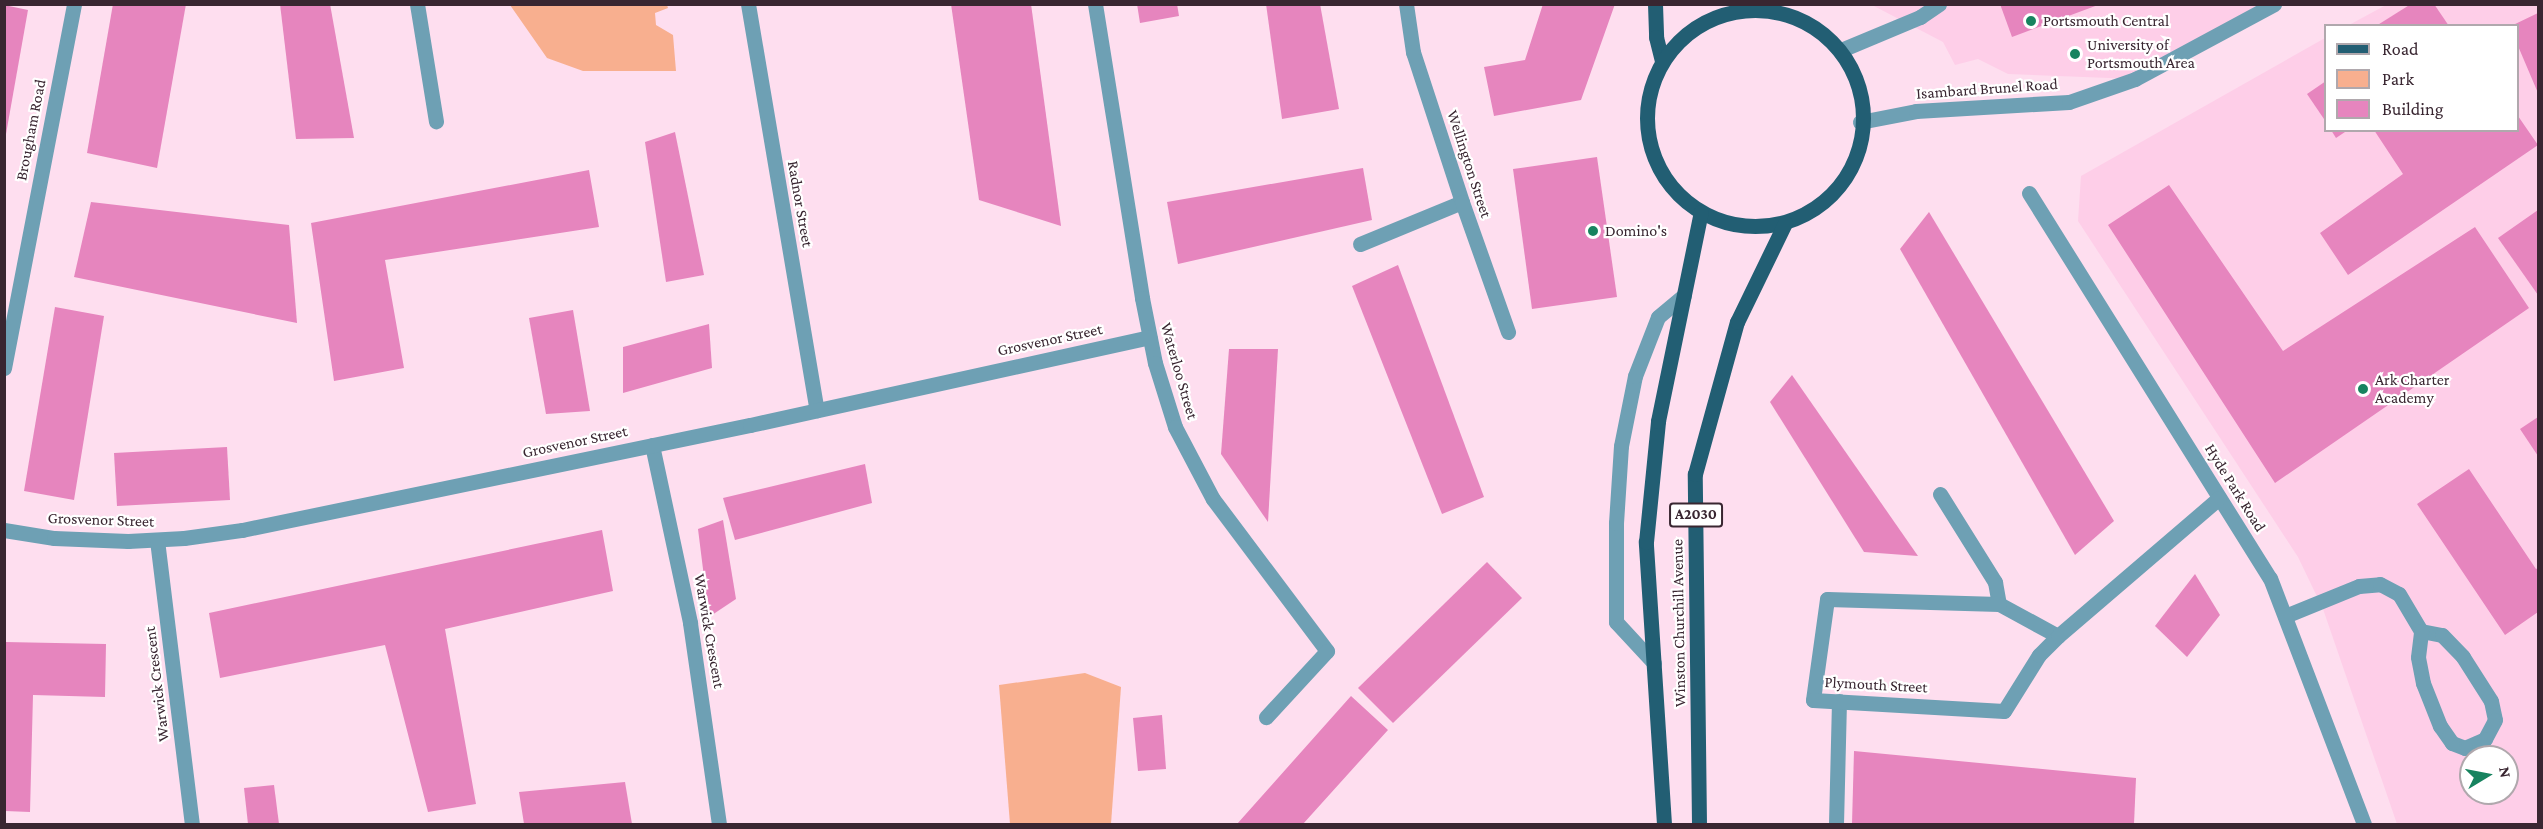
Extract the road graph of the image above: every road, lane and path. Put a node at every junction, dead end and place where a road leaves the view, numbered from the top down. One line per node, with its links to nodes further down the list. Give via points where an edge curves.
1 (74, 4): 22 (street, Brougham Road)
2 (417, 4): 12 (street)
3 (748, 4): 23 (street, Radnor Street)
4 (1095, 4): 21 (street, Waterloo Street)
5 (1407, 4): 15 (street, Wellington Street, via 1413,52)
6 (1655, 4): 11 (main road, via 1656,37)
7 (1939, 4): 10 (street, via 1920,17)
8 (2274, 4): 13 (street, Isambard Brunel Road, via 2135,79 2069,102 1916,111)
9 (1749, 7): 10 (main road, via 1806,21); 11 (main road, via 1725,13 1681,38)
10 (1841, 50): 13 (main road, via 1860,86)
11 (1662, 61): 16 (main road, via 1648,100 1648,135 1655,160 1670,186)
12 (436, 121)
13 (1860, 122): 17 (main road, via 1861,148 1841,186 1815,209)
14 (2029, 193): 26 (street, Hyde Park Road)
15 (1462, 202): 18 (street); 20 (street, Wellington Street)
16 (1701, 212): 17 (main road, via 1736,225 1763,227); 19 (main road, Winston Churchill Avenue / A2030)
17 (1785, 223): 39 (main road, Winston Churchill Avenue / A2030, via 1737,322 1695,474)
18 (1360, 244)
19 (1684, 295): 33 (main road, Winston Churchill Avenue / A2030, via 1658,421 1646,542); 33 (street, via 1658,317 1635,376 1621,446 1616,622)
20 (1508, 332)
21 (1149, 337): 23 (street, Grosvenor Street); 35 (street, Waterloo Street, via 1175,427 1213,500 1327,651)
22 (4, 368)
23 (817, 411): 24 (street, Grosvenor Street)
24 (652, 445): 28 (street, Grosvenor Street, via 242,530); 37 (street, Warwick Crescent, via 690,623)
25 (1940, 494): 29 (street, via 1995,582)
26 (2219, 498): 30 (street, Hyde Park Road, via 2270,578); 32 (street, Plymouth Street)
27 (4, 530): 28 (street, Grosvenor Street, via 80,540)
28 (157, 540): 36 (street, Warwick Crescent)
29 (1999, 604): 32 (street, Plymouth Street); 34 (street, Plymouth Street, via 1827,598 1813,700)
30 (2285, 616): 31 (street, via 2359,586 2380,584 2399,594); 41 (street, Hyde Park Road)
31 (2421, 631): 31 (street, via 2442,635 2463,657 2491,701 2495,720 2485,738 2465,747 2452,743 2440,726 2421,674)
32 (2058, 636): 34 (street, Plymouth Street, via 2039,656 2004,711)
33 (1654, 663): 38 (main road, Winston Churchill Avenue / A2030)
34 (1839, 701): 40 (street)
35 (1266, 717)
36 (192, 825)
37 (719, 825)
38 (1664, 825)
39 (1699, 825)
40 (1836, 825)
41 (2364, 825)

